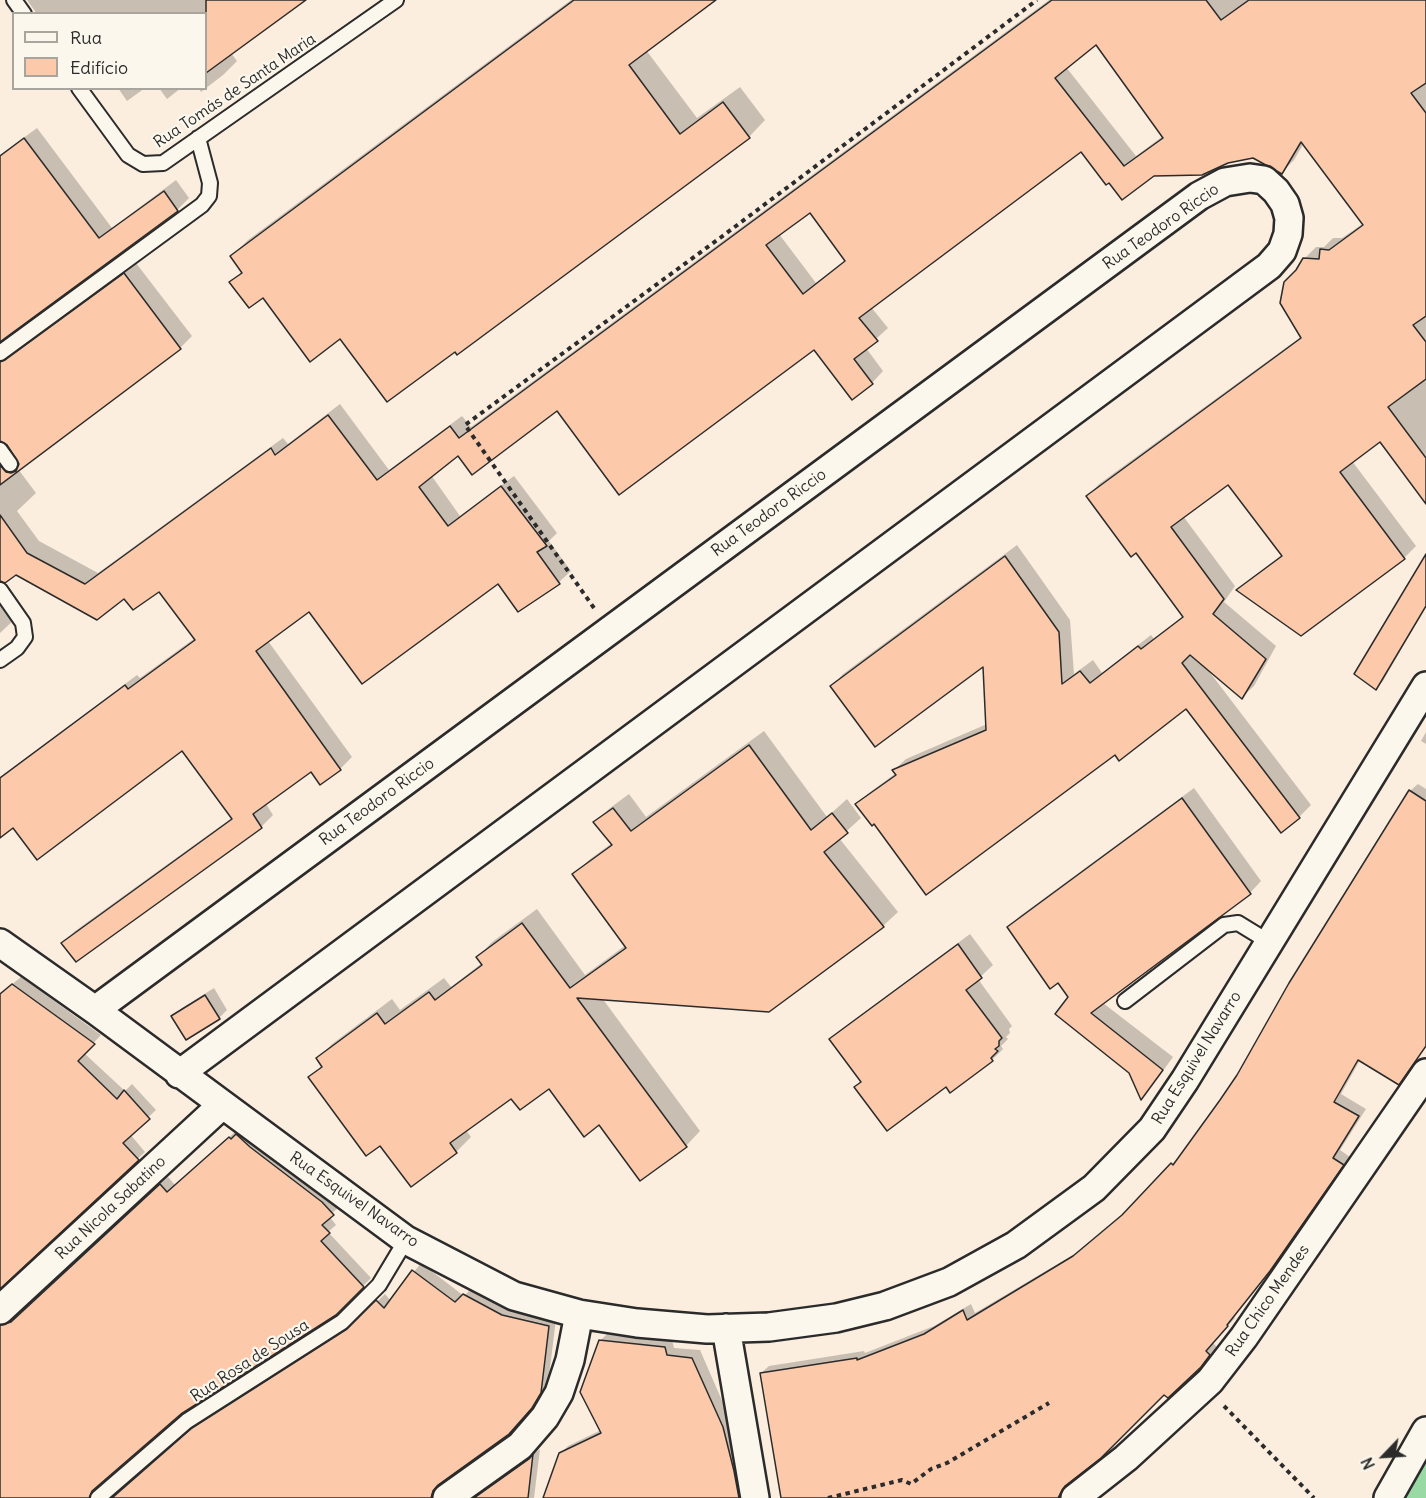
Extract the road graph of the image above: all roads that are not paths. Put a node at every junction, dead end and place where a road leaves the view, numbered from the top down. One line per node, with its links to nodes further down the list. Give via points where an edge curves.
1 (396, 0): 3 (lane, Rua Tomás de Santa Maria)
2 (80, 90): 3 (lane, Rua Tomás de Santa Maria, via 128,155 143,164 163,163)
3 (198, 138): 4 (lane, via 210,183 209,196 202,205)
4 (0, 353)
5 (0, 450): 6 (lane)
6 (10, 464)
7 (0, 590): 8 (lane, via 23,623 25,637)
8 (0, 660)
9 (1426, 686): 10 (street, Rua Esquivel Navarro)
10 (1269, 942): 12 (lane, via 1238,923 1224,925); 20 (street, Rua Esquivel Navarro, via 1152,1129 1094,1188 1016,1245 949,1282 885,1306 814,1321)
11 (2, 947): 13 (street, Rua Esquivel Navarro)
12 (1125, 1001)
13 (95, 1010): 15 (street, Rua Esquivel Navarro); 15 (street, Rua Teodoro Riccio, via 1198,196 1225,182 1250,178 1264,180 1276,190 1289,218 1288,234 1282,251 1269,266)
14 (1426, 1073): 25 (street, Rua Chico Mendes, via 1210,1381)
15 (179, 1074): 16 (street, Rua Esquivel Navarro)
16 (222, 1106): 17 (street, Rua Esquivel Navarro); 18 (street, Rua Nicola Sabatino)
17 (406, 1240): 19 (street, Rua Esquivel Navarro, via 514,1296); 22 (lane, Rua Rosa de Sousa, via 379,1285 342,1322 187,1421)
18 (0, 1310)
19 (579, 1314): 20 (street, Rua Esquivel Navarro, via 637,1323); 23 (street, via 570,1360 559,1393 545,1417 520,1446)
20 (726, 1329): 24 (street)
21 (1426, 1431): 26 (street)
22 (98, 1498)
23 (447, 1498)
24 (755, 1498)
25 (1075, 1498)
26 (1388, 1498)

